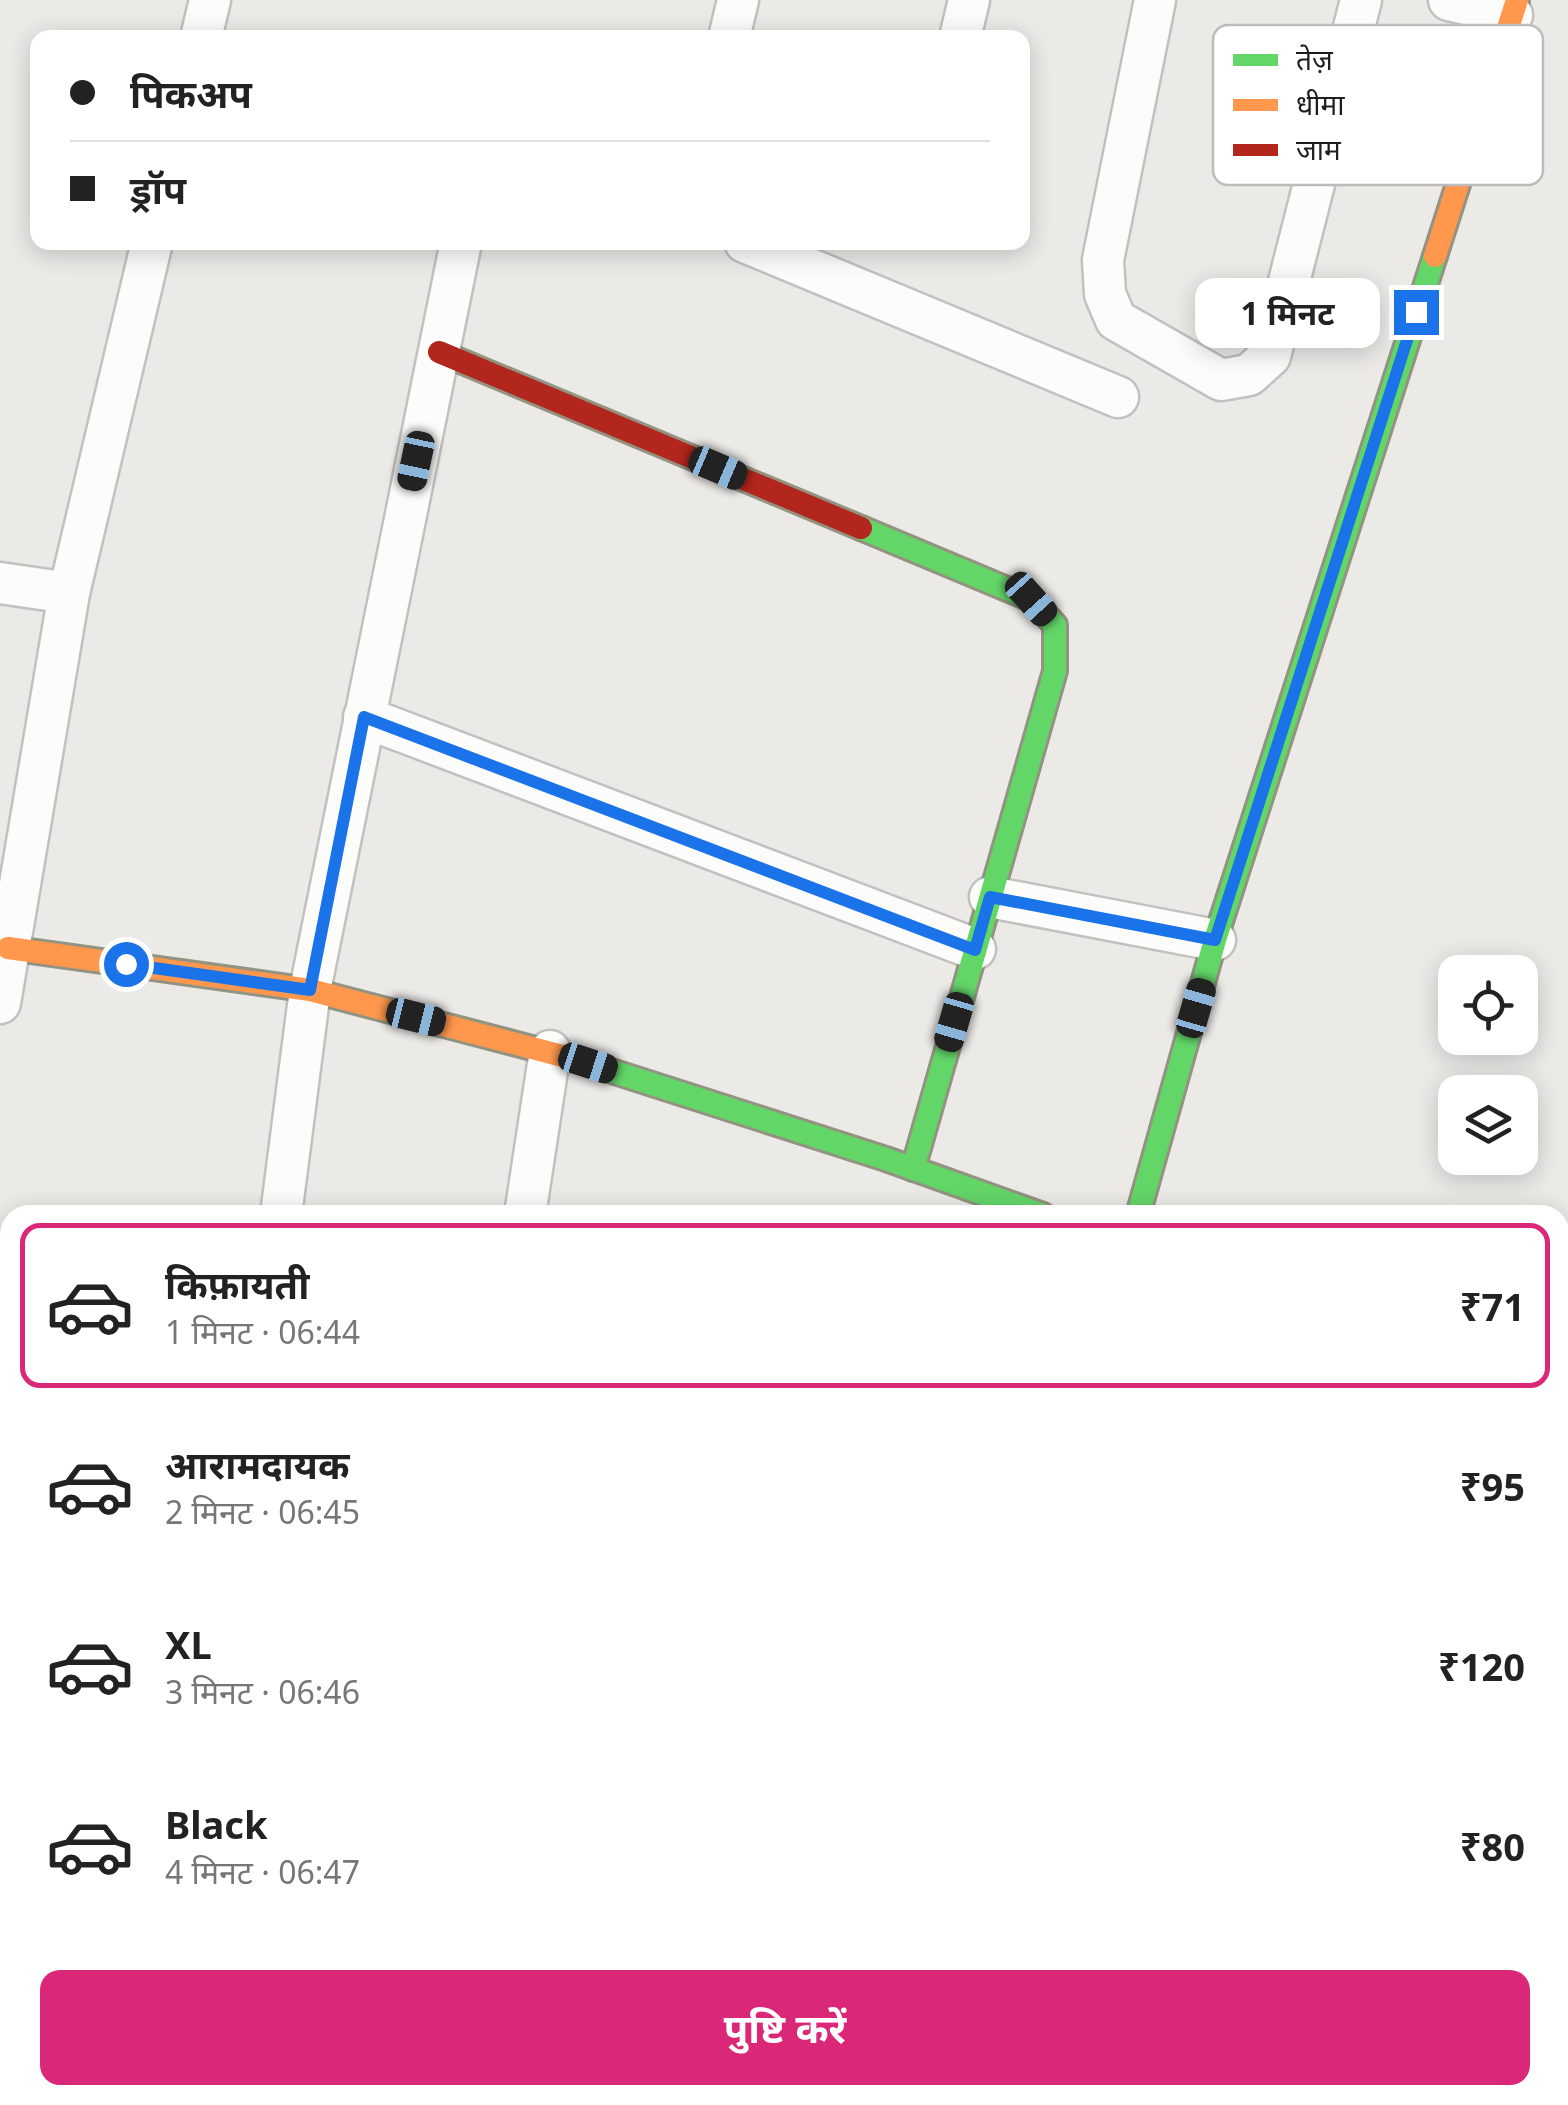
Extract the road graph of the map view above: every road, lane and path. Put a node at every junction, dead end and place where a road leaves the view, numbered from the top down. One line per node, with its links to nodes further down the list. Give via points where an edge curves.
1 (738, 0): 8 (street)
2 (969, 0): 9 (street)
3 (1155, 0): 10 (street, via 1103,260 1105,294 1116,320 1221,380 1249,375 1270,356)
4 (1361, 0): 7 (street)
5 (1449, 0): 6 (street)
6 (1515, 8)
7 (1355, 25)
8 (732, 30)
9 (962, 30)
10 (1314, 185)
11 (1458, 185): 21 (street)
12 (150, 250): 18 (street)
13 (459, 250): 15 (street)
14 (764, 250): 16 (street)
15 (439, 352): 19 (street); 20 (street, via 1031,599 1055,625 1055,671)
16 (1118, 396)
17 (0, 584): 18 (street)
18 (69, 593): 22 (street)
19 (364, 717): 23 (street); 24 (street)
20 (990, 897): 21 (street); 23 (street)
21 (1215, 940): 31 (street)
22 (8, 948): 24 (street); 25 (street)
23 (975, 950): 27 (street)
24 (310, 990): 26 (street); 28 (street)
25 (0, 1003)
26 (550, 1051): 27 (street); 29 (street)
27 (912, 1169): 30 (street)
28 (282, 1205)
29 (527, 1205)
30 (1015, 1205)
31 (1141, 1205)

